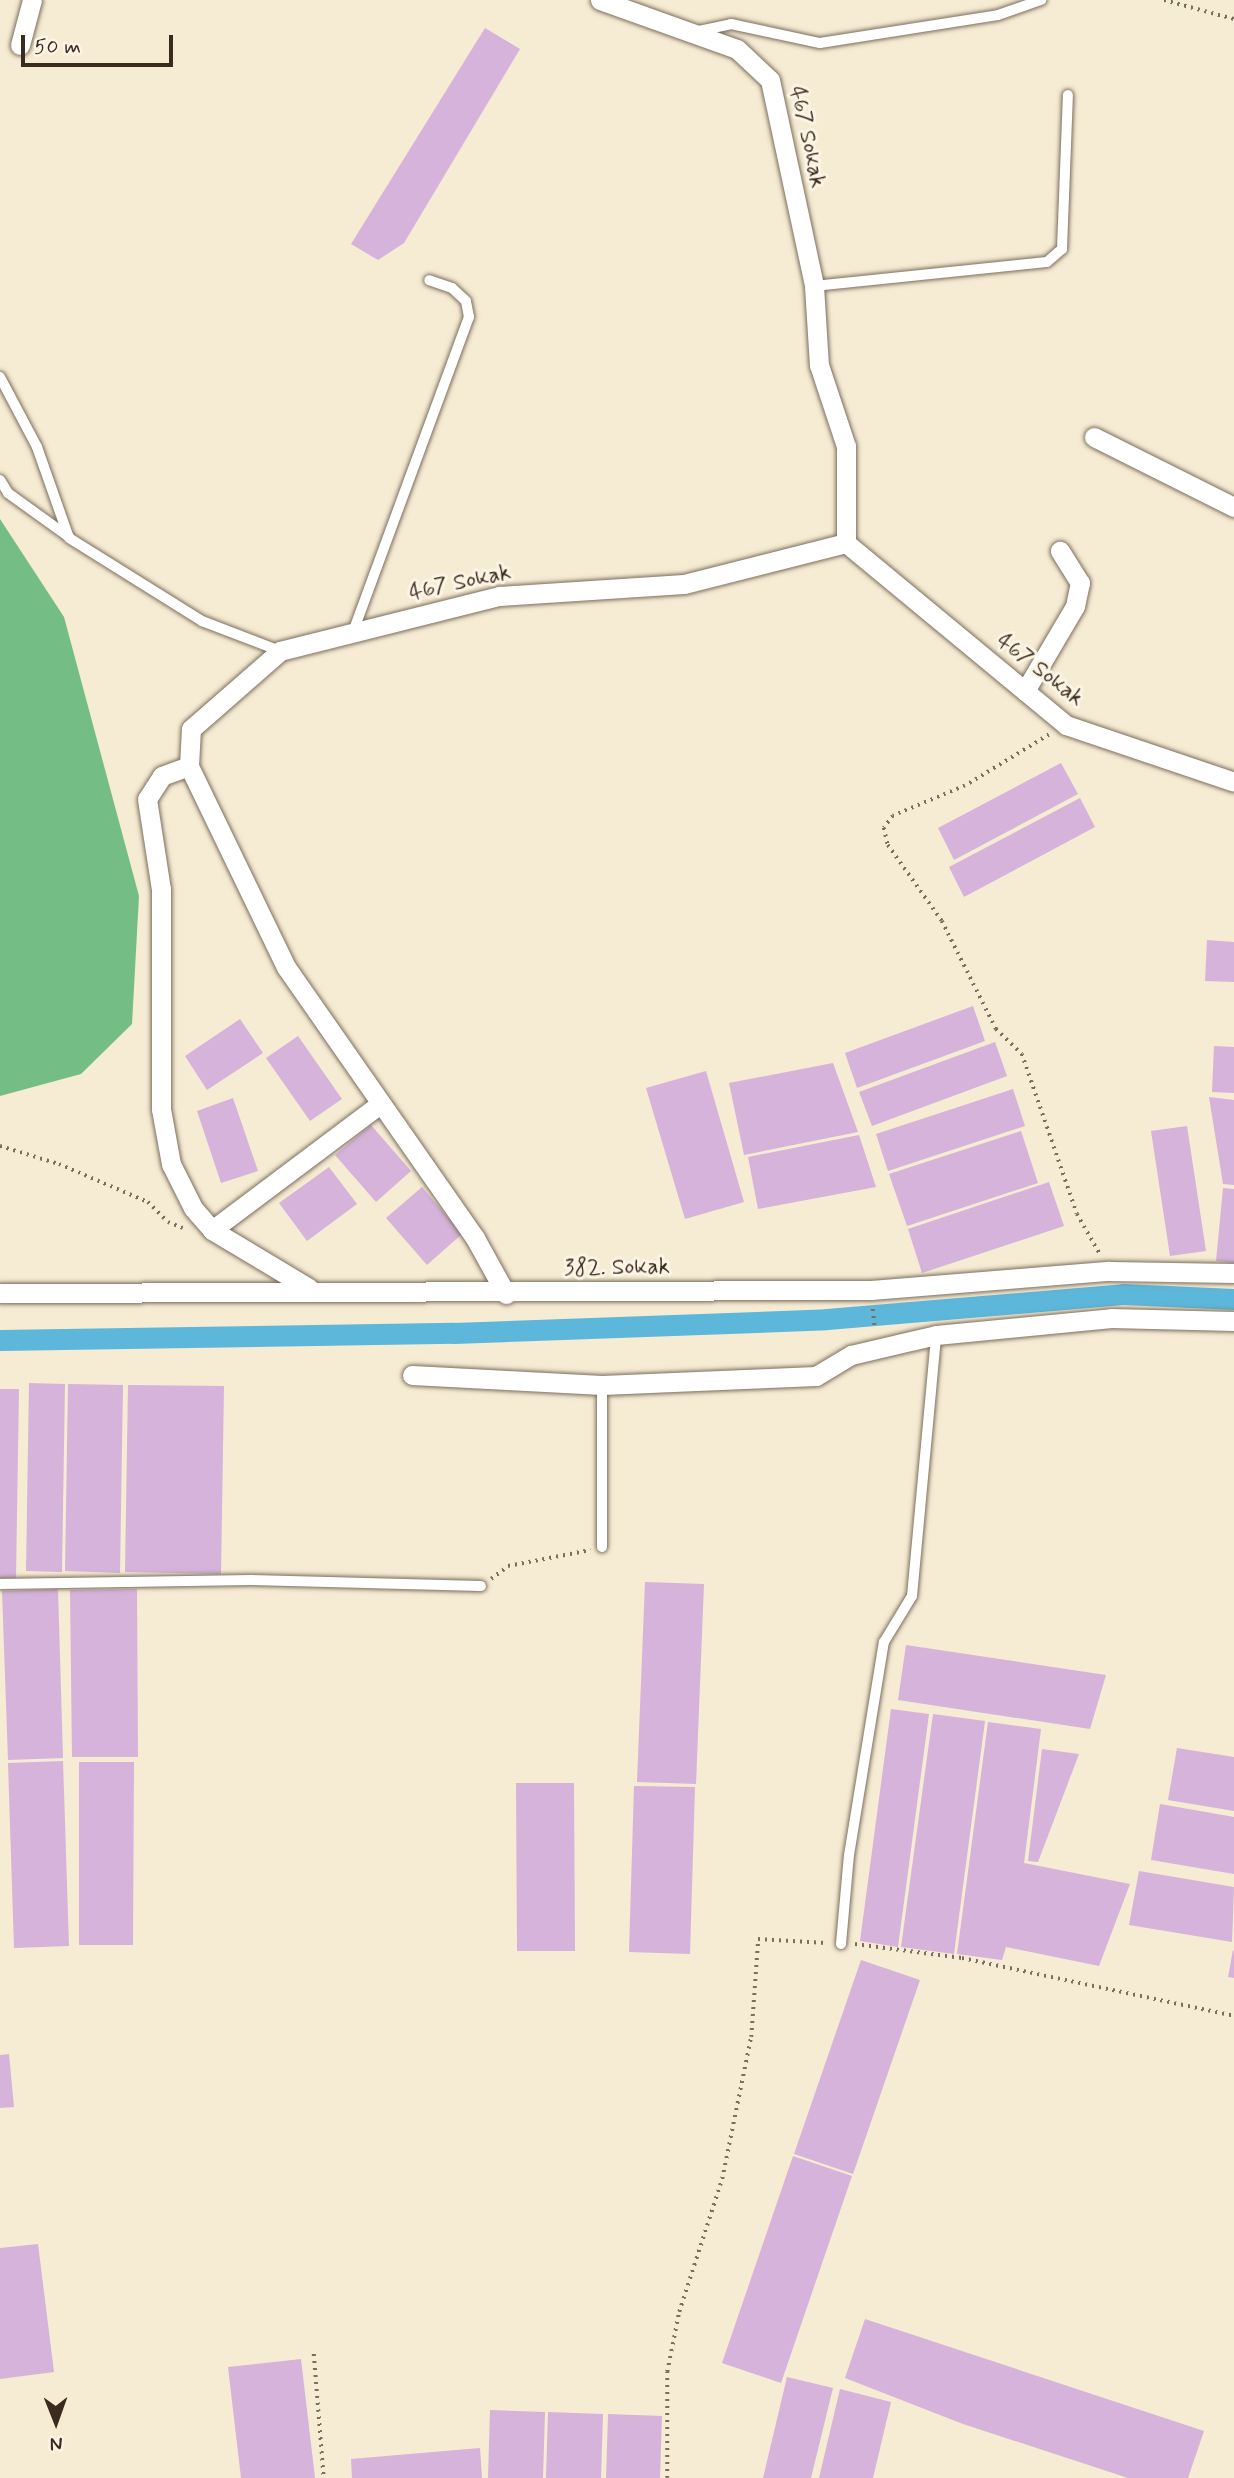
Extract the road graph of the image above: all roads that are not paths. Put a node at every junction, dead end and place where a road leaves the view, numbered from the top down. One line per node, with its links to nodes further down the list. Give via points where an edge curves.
1 (32, 0): 5 (street)
2 (600, 0): 4 (street, 467 Sokak)
3 (1041, 0): 4 (lane, via 998,15 821,43 732,24)
4 (692, 33): 8 (street, 467 Sokak, via 737,49 770,80)
5 (20, 45)
6 (1068, 95): 8 (lane, via 1062,248 1047,262)
7 (429, 280): 16 (lane, via 452,288 466,301 469,317)
8 (814, 286): 14 (street, 467 Sokak, via 819,366 846,446)
9 (0, 377): 13 (lane, via 37,447)
10 (1094, 438): 12 (street)
11 (0, 480): 13 (lane, via 8,493)
12 (1234, 506)
13 (69, 538): 17 (lane, via 202,621)
14 (846, 543): 16 (street, 467 Sokak, via 684,583 499,596); 18 (street, 467 Sokak)
15 (1060, 551): 18 (street, via 1080,583 1075,606)
16 (353, 633): 17 (street, 467 Sokak)
17 (280, 651): 19 (street, 467 Sokak, via 191,729)
18 (1025, 691): 20 (street, 467 Sokak, via 1066,724)
19 (189, 766): 21 (street, via 286,967); 22 (street, via 162,776 147,799 161,889 161,1109 171,1164 193,1208)
20 (1234, 782)
21 (381, 1103): 22 (street); 26 (street, via 475,1238)
22 (212, 1230): 24 (street)
23 (1234, 1273): 26 (street, 382. Sokak, via 1109,1271 908,1289)
24 (312, 1290): 25 (street, 382. Sokak); 26 (street, 382. Sokak)
25 (0, 1293)
26 (506, 1294)
27 (1234, 1321): 28 (street, via 1111,1318)
28 (936, 1335): 30 (street, via 851,1355 816,1376); 34 (lane, via 912,1596 884,1642 849,1855)
29 (412, 1375): 30 (street)
30 (602, 1385): 31 (lane)
31 (602, 1547)
32 (0, 1584): 33 (lane, via 251,1580)
33 (481, 1586)
34 (841, 1944)

